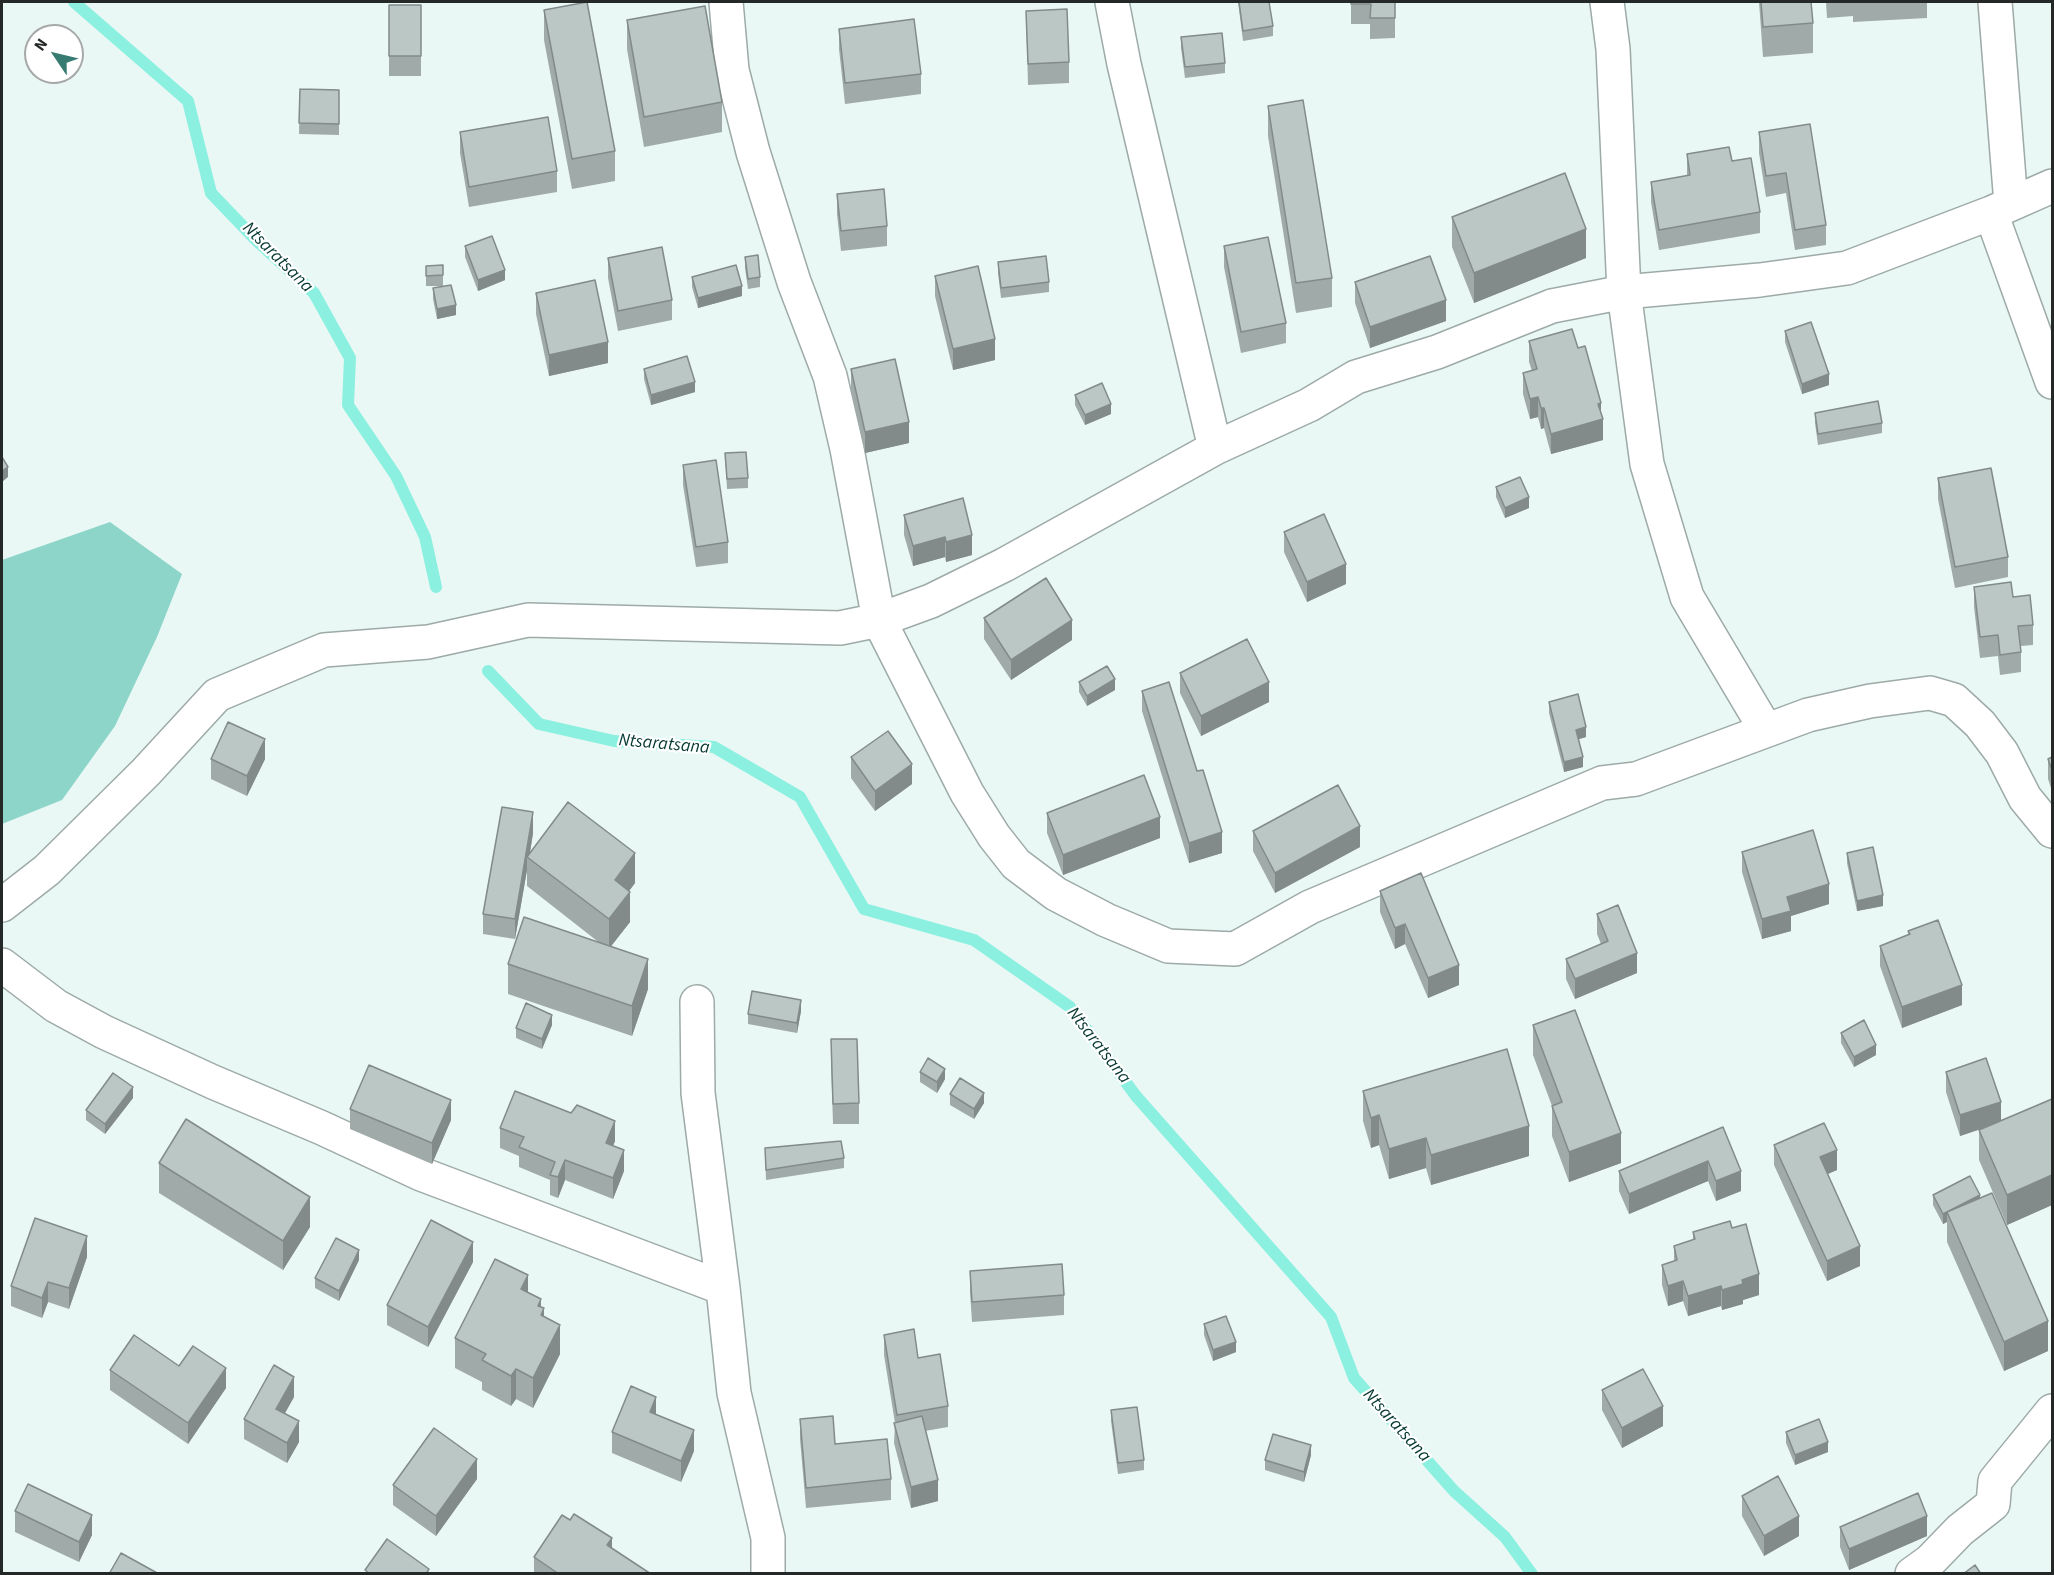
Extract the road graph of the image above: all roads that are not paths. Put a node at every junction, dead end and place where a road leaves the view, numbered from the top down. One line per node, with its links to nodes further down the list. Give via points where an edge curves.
1 (726, 2): 10 (street, via 732,70 753,152 794,282 830,376)
2 (1112, 2): 9 (street)
3 (1607, 2): 7 (street, via 1613,49)
4 (1995, 2): 6 (street)
5 (2052, 186): 6 (street)
6 (2001, 208): 7 (street, via 1847,268); 8 (street)
7 (1624, 292): 9 (street, via 1552,306 1437,352 1356,377 1309,405); 11 (street, via 1647,464 1687,597)
8 (2052, 382)
9 (1215, 448): 10 (street, via 1004,565 931,601)
10 (879, 620): 11 (street, via 967,793 1016,864 1056,894 1168,946 1234,949 1310,907 1602,783 1636,779); 13 (street, via 840,628 528,620 428,642 324,650 217,695 47,870)
11 (1766, 730): 12 (street, via 1808,715 1870,701 1930,693 1954,700 1980,724 2002,753 2025,798)
12 (2052, 831)
13 (2, 905)
14 (2, 965): 16 (street, via 56,1006 213,1082 421,1174)
15 (697, 1002): 16 (street, via 698,1093)
16 (723, 1288): 18 (street, via 734,1393 768,1538)
17 (2052, 1411): 19 (street, via 1995,1481 1993,1504)
18 (768, 1574)
19 (1912, 1574)

